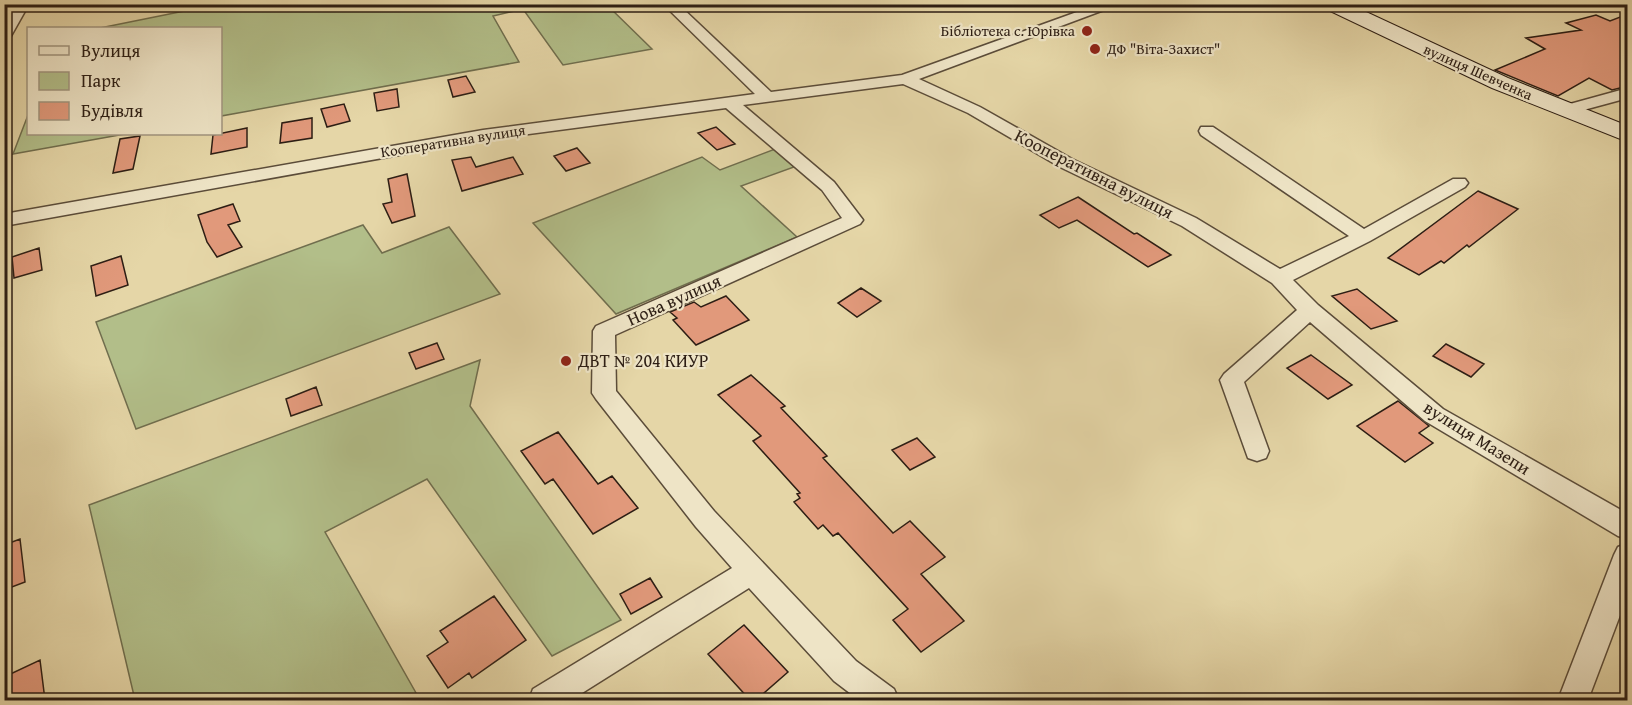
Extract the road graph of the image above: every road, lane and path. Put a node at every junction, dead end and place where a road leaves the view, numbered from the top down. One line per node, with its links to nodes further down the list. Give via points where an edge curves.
1 (22, 4): 5 (street)
2 (670, 4): 8 (street)
3 (1331, 4): 10 (street, вулиця Шевченка)
4 (1102, 6): 6 (street, Кооперативна вулиця)
5 (4, 36)
6 (905, 79): 8 (street, Кооперативна вулиця); 16 (street, Кооперативна вулиця, via 974,110 1066,163 1189,222)
7 (1628, 93): 10 (street)
8 (767, 97): 9 (street, Кооперативна вулиця)
9 (729, 102): 14 (street, Кооперативна вулиця, via 483,135); 21 (street, Нова вулиця, via 828,186 853,220 604,331 604,393)
10 (1564, 110): 12 (street, вулиця Шевченка)
11 (1207, 131): 15 (street)
12 (1628, 135)
13 (1459, 183): 15 (street)
14 (4, 220)
15 (1363, 237): 16 (street)
16 (1279, 278): 17 (street, вулиця Мазепи)
17 (1310, 310): 18 (street, via 1232,380); 19 (street, вулиця Мазепи, via 1434,415)
18 (1257, 451)
19 (1628, 528)
20 (1628, 555): 24 (street)
21 (752, 571): 22 (street); 23 (street, Нова вулиця, via 845,671)
22 (544, 700)
23 (883, 700)
24 (1573, 700)

